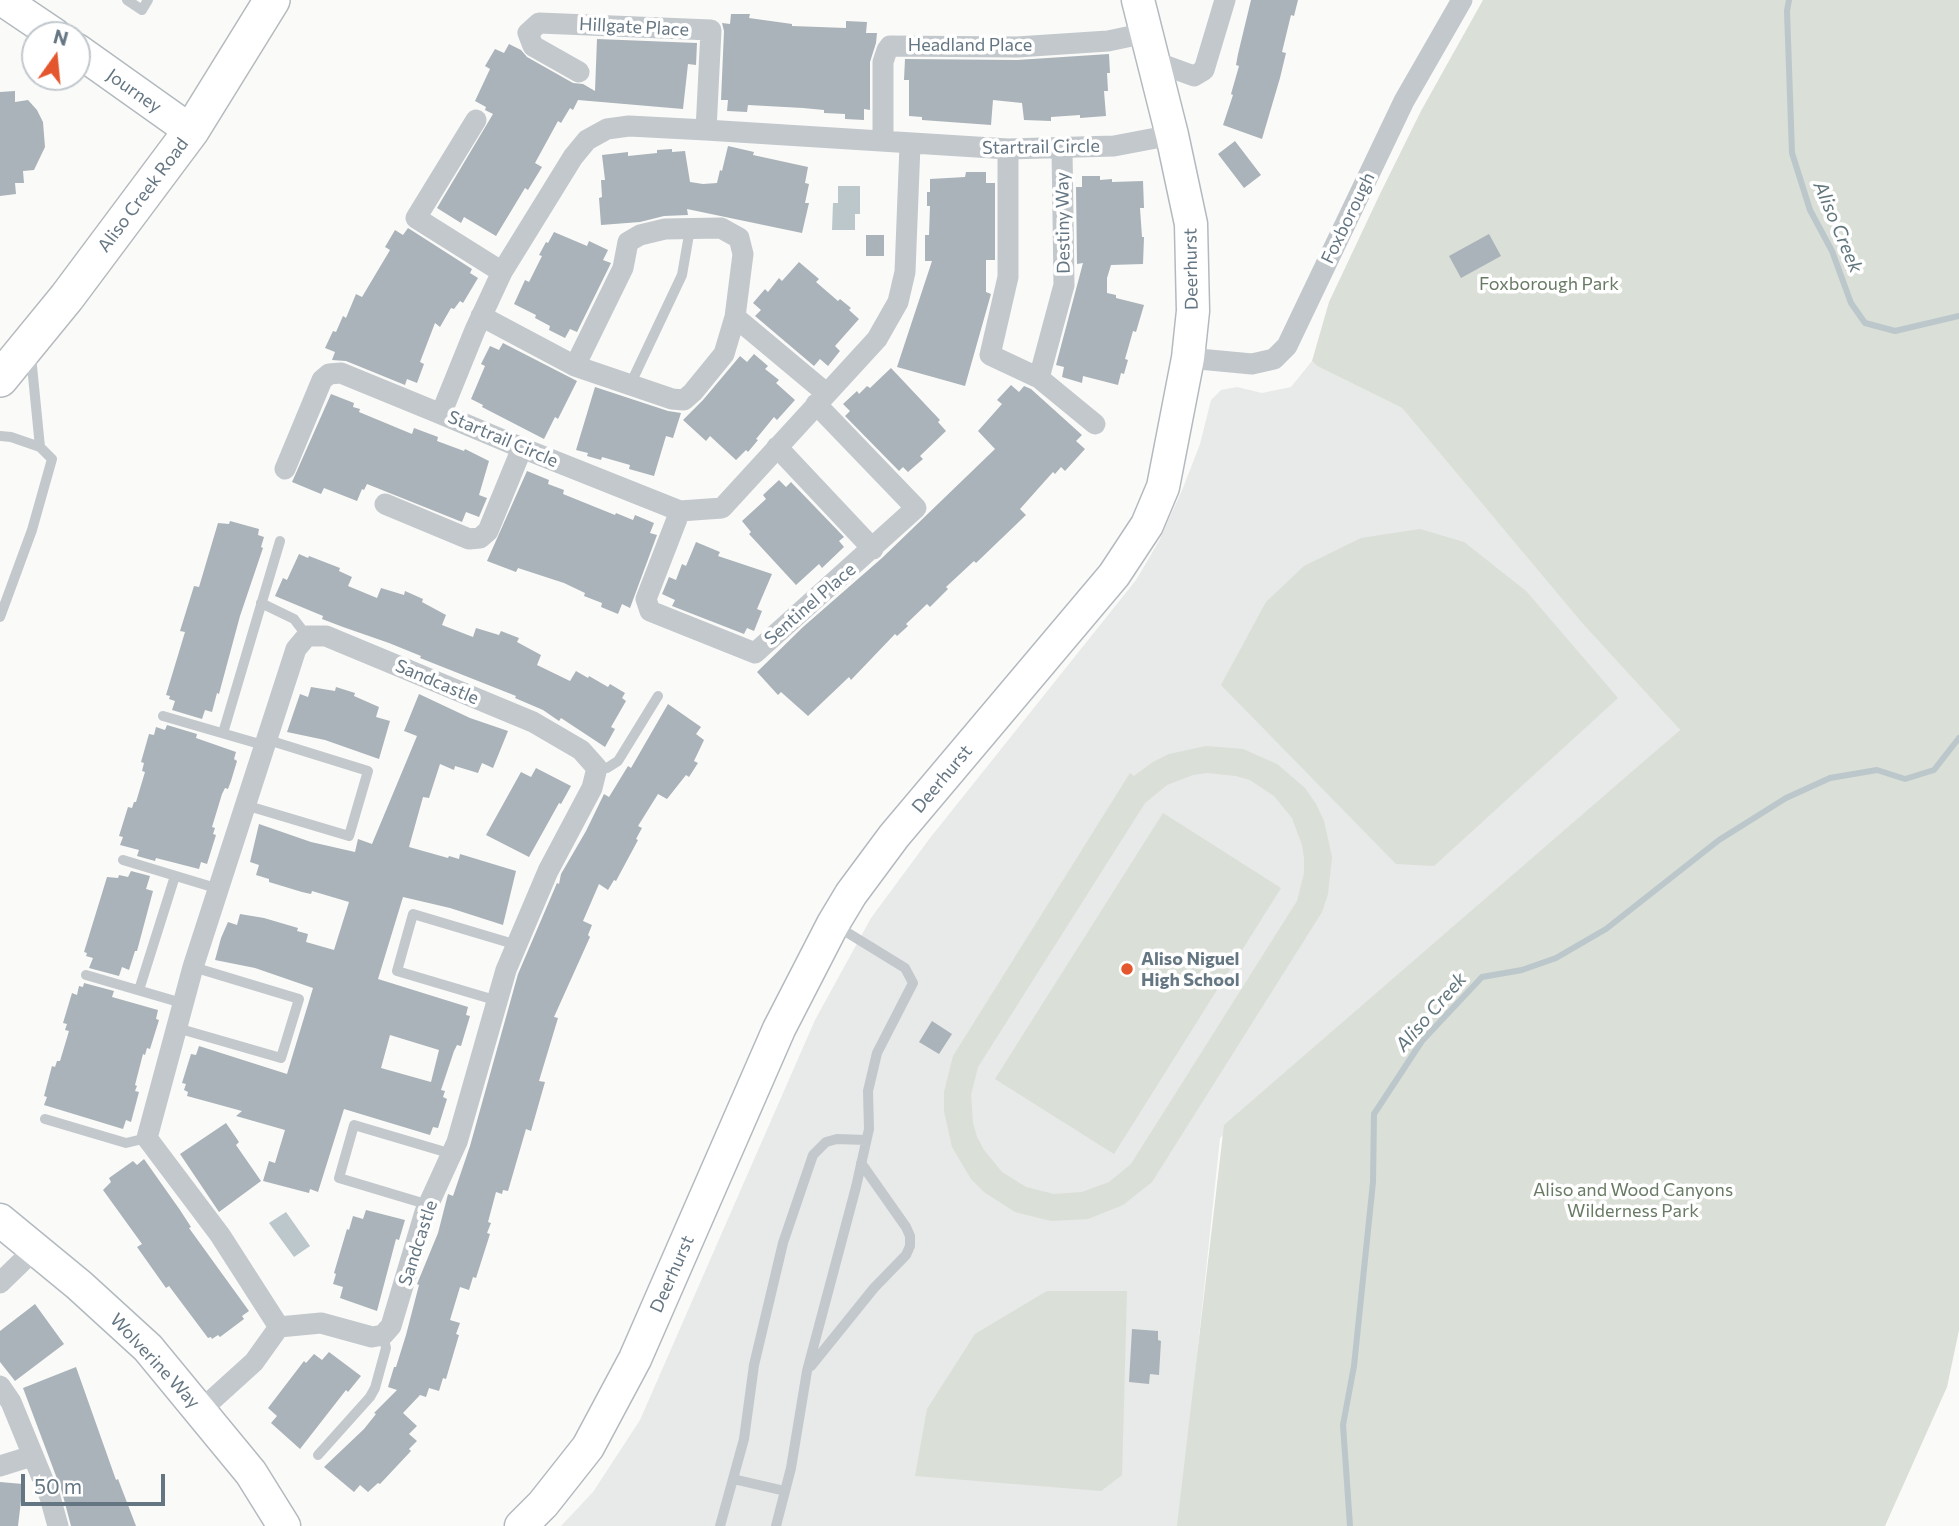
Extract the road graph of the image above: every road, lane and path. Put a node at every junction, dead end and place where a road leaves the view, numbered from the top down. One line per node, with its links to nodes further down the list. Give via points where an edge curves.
1 (3, 0): 8 (street)
2 (127, 0): 3 (lane, via 142,10)
3 (148, 0)
4 (272, 0): 14 (main road, Aliso Creek Road)
5 (1138, 0): 9 (street, Deerhurst)
6 (1225, 0): 9 (street, via 1205,70 1194,76)
7 (1462, 0): 25 (street, Foxborough, via 1404,101 1287,346 1274,359 1252,364)
8 (34, 21)
9 (1149, 47): 15 (street, Deerhurst); 16 (street, Headland Place, via 1108,41 1017,47 890,46 883,62)
10 (91, 60): 14 (street, Journey)
11 (579, 72): 13 (street, Hillgate Place, via 533,46 528,33 539,23 711,30)
12 (475, 120): 21 (street, via 416,218)
13 (706, 130): 16 (street, Startrail Circle); 21 (street, Startrail Circle, via 629,126 607,129 587,140)
14 (191, 131): 24 (main road, Aliso Creek Road)
15 (1172, 135): 19 (street, Startrail Circle, via 1114,146); 25 (street, Deerhurst, via 1191,224 1193,311)
16 (883, 141): 17 (street, Startrail Circle)
17 (910, 145): 18 (street, Startrail Circle); 30 (street, Startrail Circle, via 905,272 898,302 877,339)
18 (1008, 149): 19 (street, Startrail Circle); 27 (street, via 1008,277 990,355)
19 (1062, 149): 27 (street, Destiny Way, via 1064,285)
20 (690, 229): 23 (street, via 721,228 739,238 743,254); 26 (street, via 653,232 628,242 623,268); 29 (lane, via 682,275)
21 (502, 272): 22 (street, Startrail Circle)
22 (481, 316): 26 (street); 31 (street, Startrail Circle)
23 (735, 317): 29 (street, via 724,354 684,400); 30 (street)
24 (30, 342): 28 (main road, Aliso Creek Road); 34 (lane)
25 (1188, 358): 54 (street, Deerhurst, via 1163,487 1147,525 1114,575 894,836)
26 (575, 366): 29 (street)
27 (1039, 378): 32 (street)
28 (0, 379)
29 (630, 385)
30 (821, 399): 35 (street, Startrail Circle); 41 (street, Sentinel Place, via 916,508)
31 (441, 414): 36 (street, Startrail Circle); 37 (street, via 341,373 329,374 322,380)
32 (1095, 424)
33 (0, 436): 34 (lane)
34 (40, 447): 43 (lane, via 52,459)
35 (777, 447): 39 (street, Startrail Circle, via 722,508); 41 (street)
36 (522, 449): 38 (street, via 488,531 480,538 468,539); 39 (street, Startrail Circle)
37 (285, 469)
38 (386, 505)
39 (680, 511): 41 (street, Sentinel Place, via 646,599 650,611 755,653)
40 (280, 541): 42 (lane)
41 (873, 548)
42 (261, 603): 44 (lane, via 294,619); 47 (lane)
43 (0, 617)
44 (307, 636): 48 (street, via 296,649); 49 (street, Sandcastle, via 326,636 533,722 581,750)
45 (658, 696): 49 (lane, via 618,761)
46 (163, 716): 47 (lane)
47 (223, 733): 48 (lane)
48 (264, 742): 50 (street); 50 (lane, via 368,771 349,836)
49 (597, 768): 55 (street, Sandcastle, via 592,788 548,871)
50 (245, 805): 53 (street)
51 (123, 860): 52 (lane)
52 (175, 876): 53 (lane); 58 (lane)
53 (219, 889): 56 (street)
54 (833, 924): 64 (lane, via 905,968 913,983 877,1053 868,1091); 83 (street, Deerhurst, via 779,1029 635,1359 588,1447)
55 (517, 945): 59 (street, Sandcastle); 59 (lane, via 413,914 397,971)
56 (193, 967): 60 (street); 61 (lane, via 299,999 281,1058)
57 (86, 975): 58 (lane)
58 (139, 990): 60 (lane)
59 (498, 1001): 65 (street, Sandcastle)
60 (183, 1003): 61 (street)
61 (177, 1028): 63 (street)
62 (45, 1119): 63 (lane, via 126,1143)
63 (147, 1138): 71 (street, via 220,1235)
64 (866, 1140): 66 (lane); 79 (lane, via 826,1142 813,1155 783,1243)
65 (452, 1154): 67 (street, Sandcastle); 67 (lane, via 354,1125 339,1178)
66 (861, 1163): 73 (lane); 73 (lane, via 906,1227 910,1246)
67 (429, 1205): 72 (street, Sandcastle, via 391,1326)
68 (0, 1220): 69 (street, Wolverine Way)
69 (36, 1248): 70 (street); 75 (street, Wolverine Way, via 148,1348)
70 (0, 1283)
71 (279, 1327): 72 (street, via 321,1323 372,1337); 75 (street, via 254,1362)
72 (383, 1335): 76 (lane, via 386,1348 375,1388)
73 (807, 1371): 80 (lane)
74 (0, 1386): 77 (street)
75 (201, 1410): 82 (street, Wolverine Way, via 251,1473)
76 (318, 1455)
77 (32, 1456): 78 (street); 81 (street)
78 (0, 1466)
79 (733, 1479): 80 (lane); 84 (lane)
80 (785, 1491): 85 (lane)
81 (58, 1526)
82 (284, 1526)
83 (521, 1526)
84 (720, 1526)
85 (776, 1526)

